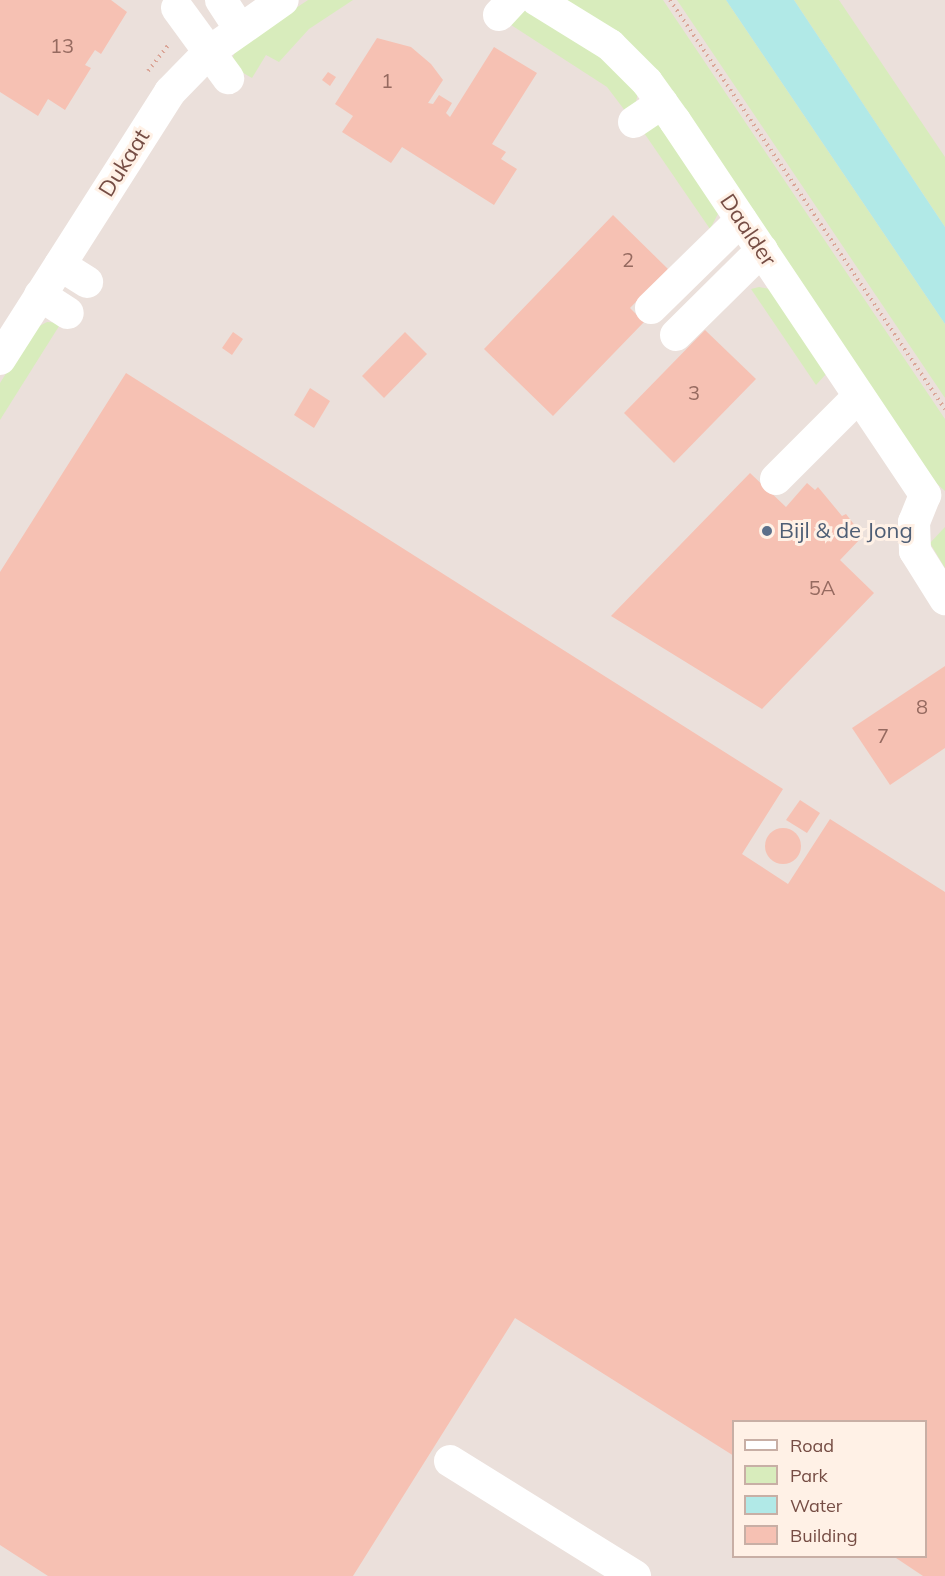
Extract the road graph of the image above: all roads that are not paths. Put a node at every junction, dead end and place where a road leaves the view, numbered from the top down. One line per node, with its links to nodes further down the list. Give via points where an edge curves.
1 (221, 0): 5 (street)
2 (283, 0): 5 (street, Dukaat)
3 (537, 0): 8 (street, Daalder, via 610,45 630,62)
4 (177, 8): 6 (street)
5 (240, 29): 6 (street, Dukaat)
6 (209, 52): 7 (street); 12 (street, Dukaat, via 165,99)
7 (228, 78)
8 (662, 103): 9 (street); 10 (street, Daalder)
9 (634, 122)
10 (741, 220): 11 (street, Daalder); 15 (street)
11 (762, 250): 17 (street); 19 (street, Daalder)
12 (60, 265): 13 (street); 14 (street, Dukaat)
13 (87, 282)
14 (40, 295): 16 (street); 18 (street, Dukaat)
15 (651, 308)
16 (68, 313)
17 (676, 335)
18 (0, 359)
19 (859, 396): 20 (street); 21 (street, Daalder)
20 (776, 479)
21 (935, 501): 22 (street, Daalder, via 914,522 915,551)
22 (945, 599)
23 (450, 1461): 24 (street)
24 (635, 1576)

